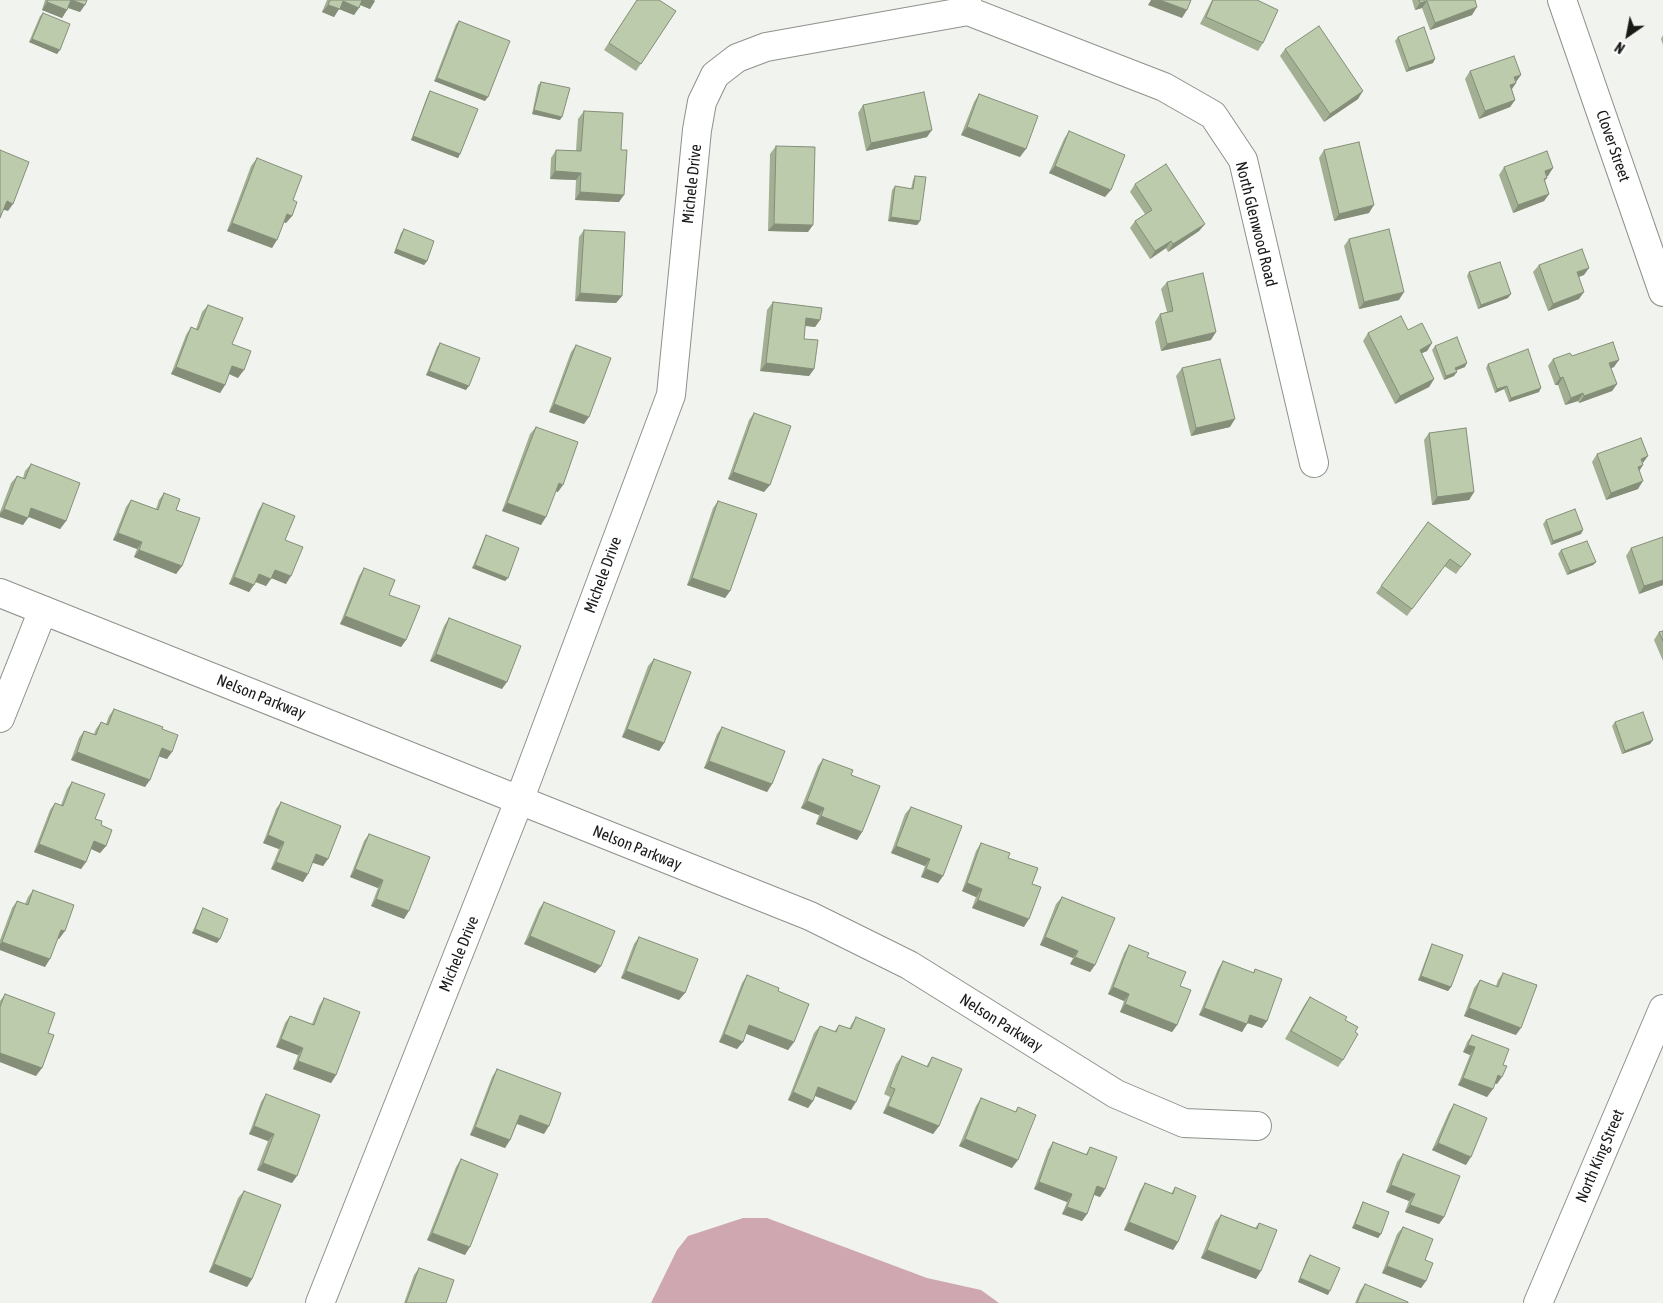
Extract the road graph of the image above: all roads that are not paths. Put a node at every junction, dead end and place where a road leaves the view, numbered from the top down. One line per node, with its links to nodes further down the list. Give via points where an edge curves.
1 (1562, 0): 3 (street, Clover Street)
2 (967, 5): 4 (street, North Glenwood Road, via 1164,87 1213,115 1243,160); 8 (street, Michele Drive, via 766,47 737,58 715,75 702,102 697,130 671,395)
3 (1663, 292)
4 (1314, 463)
5 (0, 593): 6 (street, Nelson Parkway)
6 (43, 610): 7 (street); 8 (street, Nelson Parkway)
7 (0, 718)
8 (519, 801): 10 (street, Nelson Parkway, via 810,916 909,965 1116,1094 1184,1122); 11 (street, Michele Drive)
9 (1663, 1009): 12 (street, North King Street)
10 (1257, 1126)
11 (320, 1303)
12 (1538, 1303)

